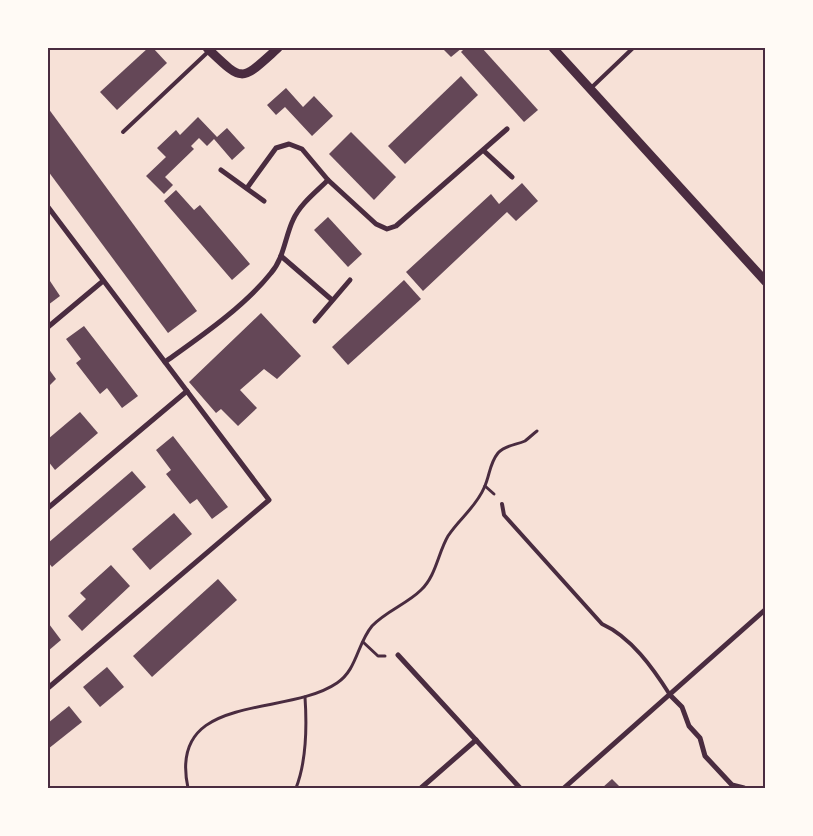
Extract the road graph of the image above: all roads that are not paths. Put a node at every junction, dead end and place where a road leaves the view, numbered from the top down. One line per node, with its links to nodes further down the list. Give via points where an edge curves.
1 (278, 48): 4 (street, via 251,72 240,75 230,71)
2 (553, 48): 5 (street)
3 (633, 48): 5 (lane)
4 (208, 49): 7 (lane)
5 (590, 88): 18 (street)
6 (507, 129): 8 (street)
7 (123, 132)
8 (484, 151): 10 (street); 11 (street, via 396,226 387,228 376,224)
9 (221, 170): 12 (street)
10 (512, 177)
11 (328, 180): 12 (street, via 302,149 289,144 276,148); 15 (street, via 293,218)
12 (247, 188): 13 (street)
13 (264, 201)
14 (48, 207): 17 (street)
15 (281, 256): 19 (street); 22 (street, via 272,273 222,320)
16 (350, 280): 19 (street)
17 (103, 281): 21 (street); 22 (street)
18 (766, 282)
19 (332, 300): 20 (street)
20 (315, 321)
21 (48, 327)
22 (165, 362): 23 (street)
23 (187, 391): 25 (street); 28 (street, via 269,500)
24 (502, 504): 29 (lane, via 504,515 602,624 618,632 657,675)
25 (48, 508)
26 (766, 609): 29 (street)
27 (398, 655): 30 (street)
28 (48, 688)
29 (670, 695): 33 (street); 34 (street, via 682,707 689,726 700,738 705,756 732,785)
30 (476, 740): 31 (street); 32 (street)
31 (420, 788)
32 (520, 788)
33 (564, 788)
34 (744, 788)

